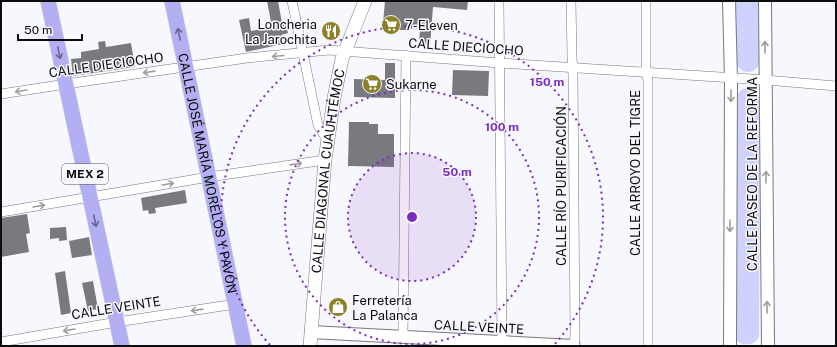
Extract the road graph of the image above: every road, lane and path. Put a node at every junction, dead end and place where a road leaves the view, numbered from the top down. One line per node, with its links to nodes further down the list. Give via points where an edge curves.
1 (48, 1): 19 (main road, MEX 2, one-way to 19)
2 (172, 1): 15 (main road, CALLE JOSÉ MARÍA MORELOS Y PAVÓN, one-way to 2)
3 (292, 1): 11 (street)
4 (365, 1): 10 (main road, CALLE DIAGONAL CUAUHTÉMOC)
5 (499, 1): 13 (street)
6 (571, 1): 14 (street, CALLE RÍO PURIFICACIÓN)
7 (646, 1): 16 (street, CALLE ARROYO DEL TIGRE)
8 (729, 1): 17 (street, CALLE PASEO DE LA REFORMA)
9 (765, 1): 18 (street, CALLE PASEO DE LA REFORMA, one-way to 9)
10 (345, 51): 11 (street, CALLE DIECIOCHO); 12 (street, CALLE DIECIOCHO); 22 (main road, CALLE DIAGONAL CUAUHTÉMOC)
11 (302, 53): 15 (street, CALLE DIECIOCHO, one-way to 15, via 247,58); 22 (street, via 318,125)
12 (406, 55): 13 (street, CALLE DIECIOCHO); 30 (street)
13 (500, 63): 14 (street, CALLE DIECIOCHO); 33 (street)
14 (573, 67): 16 (street, CALLE DIECIOCHO); 37 (street, CALLE RÍO PURIFICACIÓN)
15 (186, 68): 19 (street, CALLE DIECIOCHO, one-way to 19); 24 (main road, CALLE JOSÉ MARÍA MORELOS Y PAVÓN)
16 (646, 72): 17 (street, CALLE DIECIOCHO); 38 (street, CALLE ARROYO DEL TIGRE)
17 (731, 79): 18 (street, CALLE DIECIOCHO); 39 (street, CALLE PASEO DE LA REFORMA, one-way to 39)
18 (766, 80): 20 (street, CALLE DIECIOCHO); 40 (street, CALLE PASEO DE LA REFORMA, one-way to 18)
19 (66, 84): 21 (street, CALLE DIECIOCHO, one-way to 21); 25 (main road, MEX 2)
20 (836, 86)
21 (1, 94)
22 (328, 141): 23 (main road, CALLE DIAGONAL CUAUHTÉMOC)
23 (325, 160): 24 (street, one-way to 23); 29 (main road, CALLE DIAGONAL CUAUHTÉMOC)
24 (209, 177): 25 (street, one-way to 24); 27 (main road, CALLE JOSÉ MARÍA MORELOS Y PAVÓN)
25 (90, 197): 26 (street, one-way to 25); 28 (main road, MEX 2, one-way to 28)
26 (1, 212)
27 (236, 304): 28 (street, CALLE VEINTE, one-way to 28); 35 (main road, CALLE JOSÉ MARÍA MORELOS Y PAVÓN)
28 (117, 322): 31 (street, CALLE VEINTE, one-way to 31); 34 (main road, MEX 2)
29 (311, 332): 30 (street, CALLE VEINTE); 36 (main road, CALLE DIAGONAL CUAUHTÉMOC)
30 (403, 337): 32 (street, CALLE VEINTE)
31 (1, 342)
32 (447, 343): 33 (street, CALLE VEINTE)
33 (507, 344): 37 (street, CALLE VEINTE)
34 (122, 346)
35 (244, 346)
36 (310, 346)
37 (574, 346)
38 (648, 346)
39 (730, 346)
40 (768, 346)

